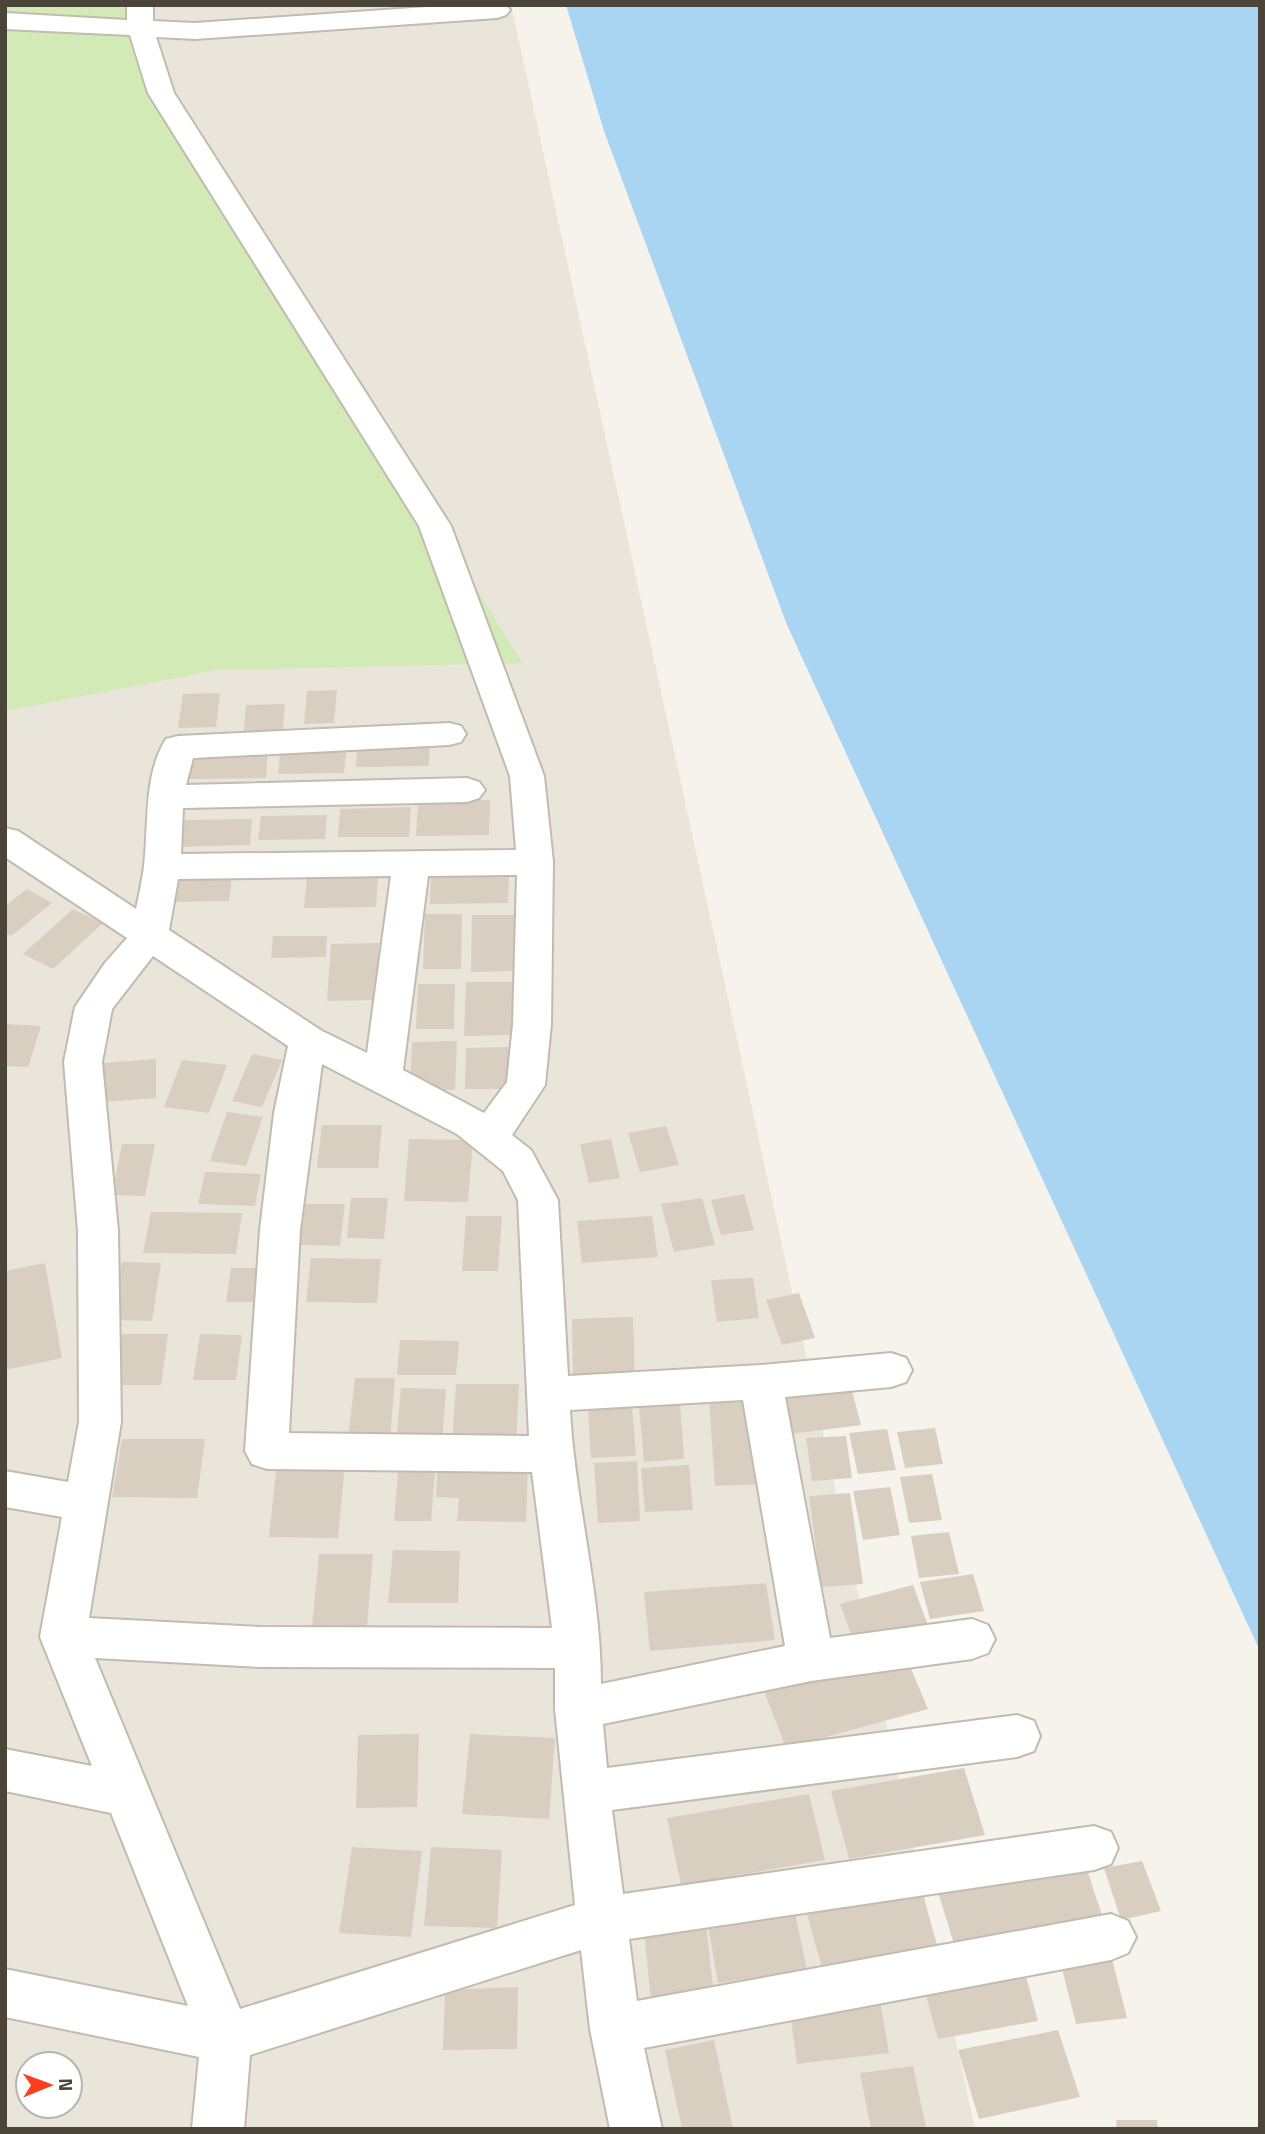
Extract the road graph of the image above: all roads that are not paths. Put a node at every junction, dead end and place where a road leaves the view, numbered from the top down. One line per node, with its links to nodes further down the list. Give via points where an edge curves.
1 (497, 10): 2 (street, via 195,31)
2 (140, 17): 3 (street); 8 (street, via 161,93 435,526 527,776)
3 (5, 21)
4 (449, 734): 6 (street, via 178,747)
5 (467, 790): 6 (street)
6 (166, 797): 10 (street)
7 (9, 852): 11 (street)
8 (536, 862): 9 (street); 14 (street, via 526,1086)
9 (411, 864): 10 (street); 13 (street)
10 (162, 867): 11 (street)
11 (149, 937): 12 (street); 20 (street, via 94,1007 83,1062 98,1231 100,1338 100,1422)
12 (309, 1041): 13 (street); 18 (street, via 299,1073 283,1191 267,1451)
13 (383, 1076): 14 (street)
14 (488, 1138): 17 (street, via 517,1161 538,1200)
15 (891, 1370): 16 (street)
16 (761, 1382): 17 (street); 24 (street)
17 (548, 1394): 18 (street)
18 (551, 1454): 23 (street)
19 (5, 1489): 20 (street)
20 (86, 1503): 21 (street)
21 (63, 1637): 23 (street, via 260,1647); 29 (street)
22 (972, 1639): 24 (street)
23 (578, 1648): 25 (street)
24 (811, 1661): 25 (street)
25 (578, 1709): 28 (street)
26 (1017, 1736): 28 (street)
27 (5, 1770): 29 (street)
28 (586, 1792): 31 (street)
29 (126, 1795): 35 (street)
30 (1094, 1847): 31 (street)
31 (602, 1920): 34 (street); 35 (street)
32 (1111, 1937): 34 (street)
33 (5, 1993): 35 (street)
34 (615, 2029): 37 (street)
35 (226, 2038): 36 (street)
36 (218, 2129)
37 (636, 2129)

